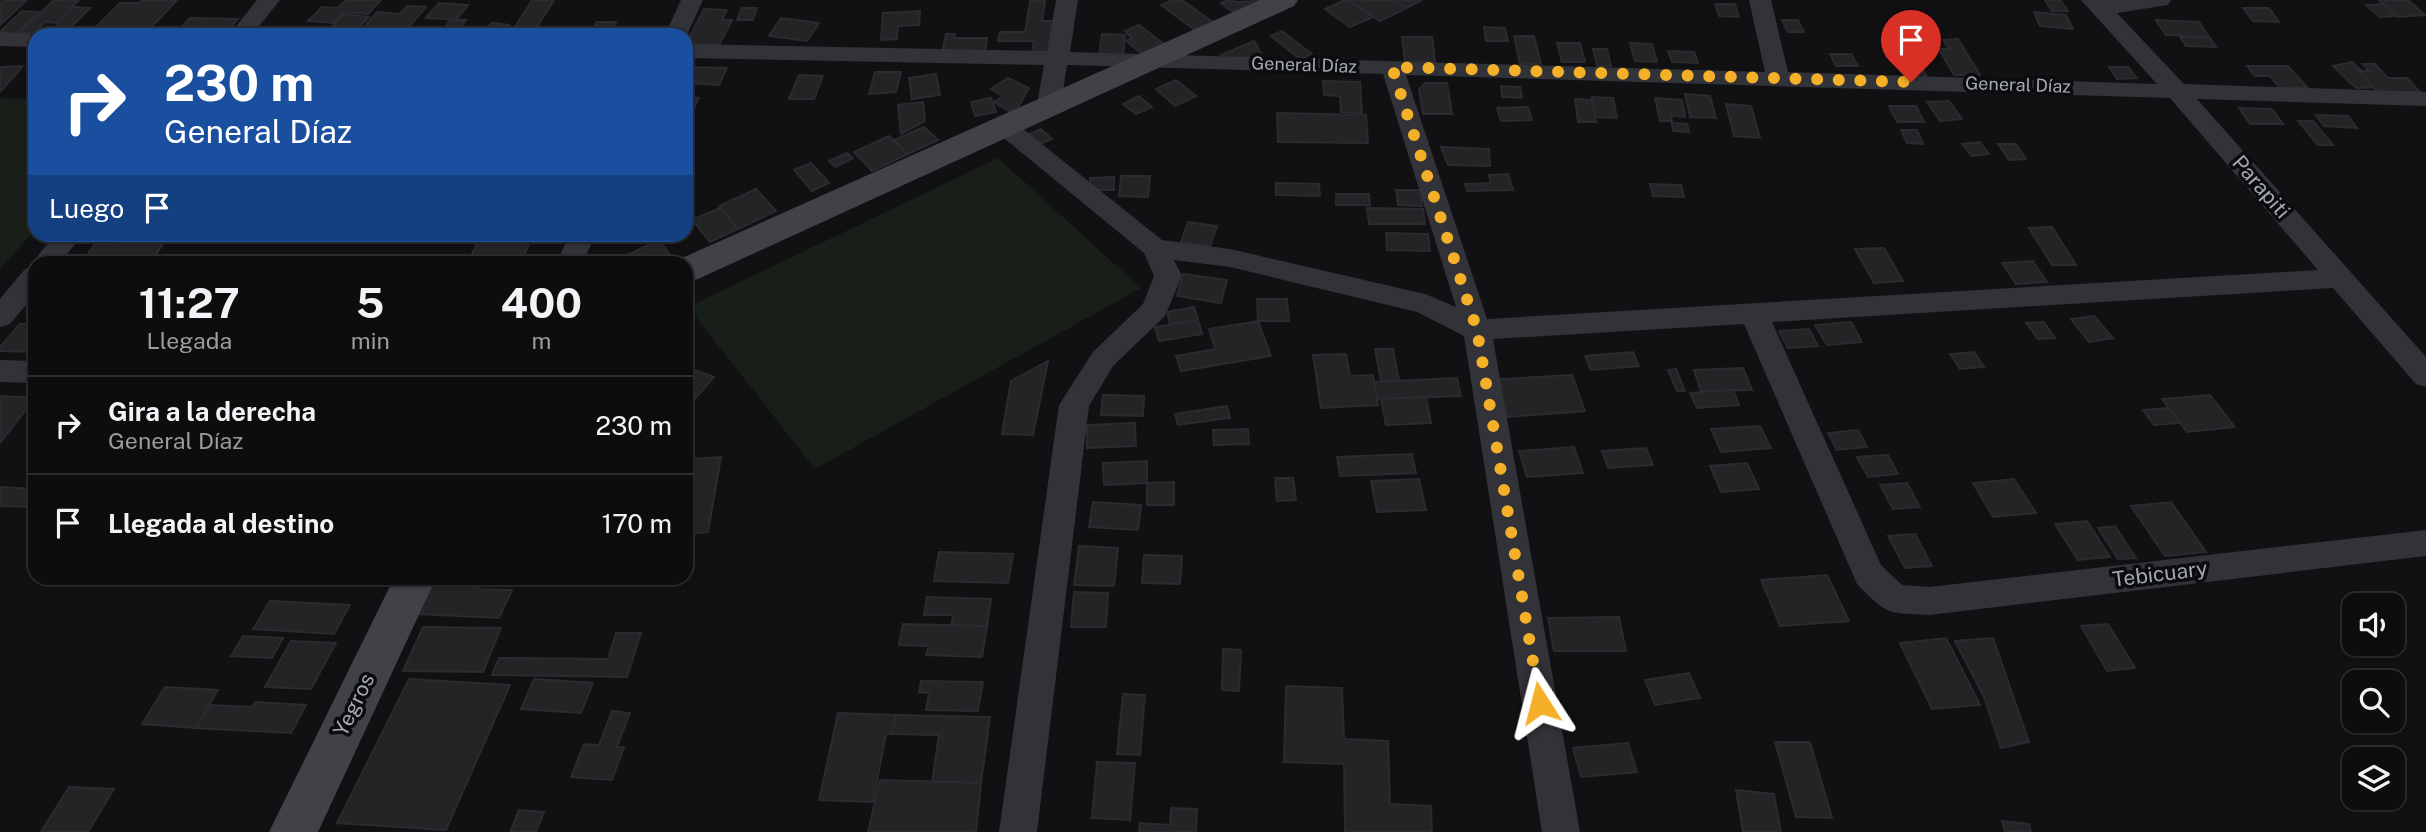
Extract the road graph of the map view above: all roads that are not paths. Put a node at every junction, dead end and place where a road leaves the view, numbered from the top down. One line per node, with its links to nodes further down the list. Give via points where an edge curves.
1 (270, 0): 8 (street)
2 (692, 0): 9 (street)
3 (1067, 0): 13 (street)
4 (1284, 0): 14 (street)
5 (1760, 0): 16 (street)
6 (2160, 0): 7 (street)
7 (2096, 4): 17 (street, Parapiti)
8 (246, 28)
9 (679, 28)
10 (0, 39): 11 (street)
11 (28, 40)
12 (693, 51): 13 (street, General Díaz)
13 (1056, 60): 14 (street, General Díaz); 19 (street)
14 (1149, 60): 15 (street, General Díaz); 19 (street)
15 (1392, 67): 16 (street, General Díaz); 29 (street)
16 (1778, 78): 17 (street, General Díaz)
17 (2176, 90): 18 (street, General Díaz); 25 (street, Parapiti)
18 (2426, 99)
19 (1049, 104): 20 (street)
20 (1003, 125): 22 (street); 24 (street)
21 (63, 242): 23 (street)
22 (1156, 248): 29 (street, via 1230,258 1425,304); 36 (street, via 1168,276 1155,309 1102,359 1074,405)
23 (51, 256)
24 (693, 267)
25 (2340, 278): 27 (street); 32 (street, Parapiti)
26 (28, 284): 28 (street)
27 (1753, 312): 29 (street); 33 (street, Tebicuary, via 1869,574 1894,599 1929,601)
28 (0, 317)
29 (1477, 330): 37 (street)
30 (0, 371): 31 (street)
31 (28, 372)
32 (2426, 376)
33 (2426, 543)
34 (412, 585): 35 (street, Yegros)
35 (293, 832)
36 (1018, 832)
37 (1561, 832)

